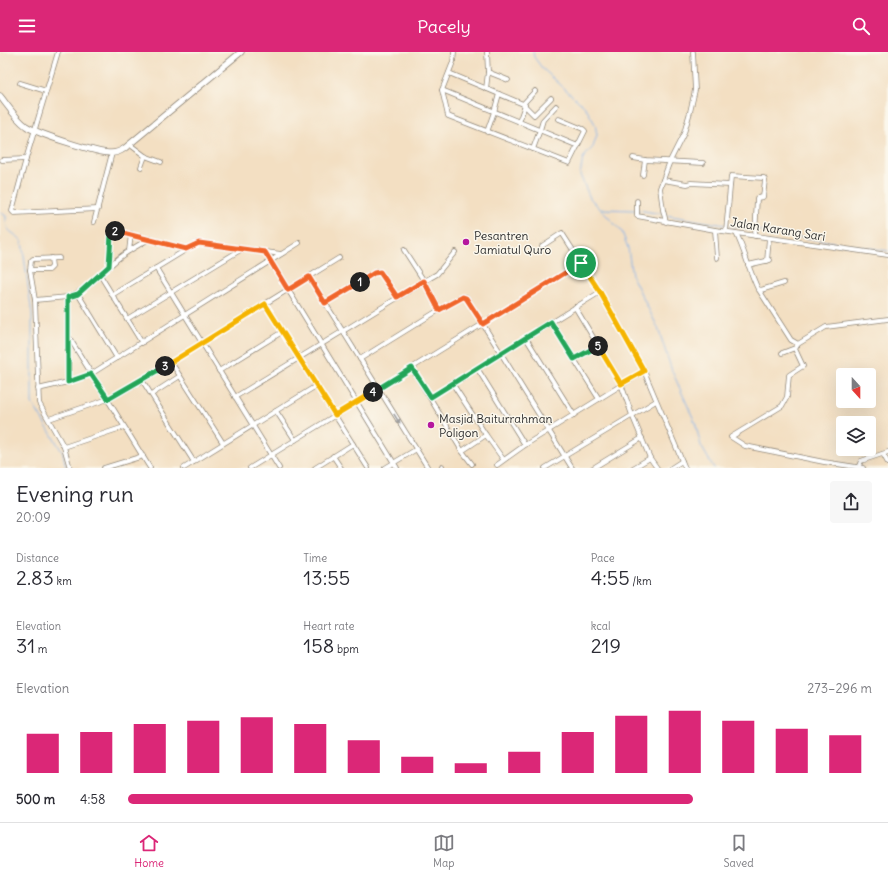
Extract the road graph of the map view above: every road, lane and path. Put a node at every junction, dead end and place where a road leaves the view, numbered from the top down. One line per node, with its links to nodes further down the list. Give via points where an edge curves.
1 (58, 52): 12 (street)
2 (241, 52): 25 (street)
3 (454, 52): 7 (street)
4 (487, 52): 6 (street)
5 (693, 52): 34 (street, via 695,90 684,133)
6 (488, 72): 8 (street); 10 (street)
7 (449, 73): 10 (street); 11 (street)
8 (508, 80)
9 (20, 84): 12 (street)
10 (486, 89): 14 (street)
11 (442, 90): 19 (street); 24 (street, via 448,116)
12 (46, 91): 23 (street)
13 (535, 91): 17 (street)
14 (499, 94): 17 (street); 19 (street)
15 (0, 96): 23 (street, via 22,122)
16 (551, 98): 17 (street, via 535,114)
17 (524, 105): 21 (street)
18 (556, 106): 22 (street, via 543,119)
19 (494, 112): 21 (street); 24 (street)
20 (559, 119): 26 (street, via 584,130)
21 (519, 122): 22 (street)
22 (540, 130): 26 (street); 27 (street)
23 (34, 131): 28 (street); 31 (street)
24 (487, 132): 27 (street)
25 (129, 144): 28 (street); 29 (street)
26 (578, 146): 27 (street, via 569,163)
27 (533, 149)
28 (112, 153): 42 (street)
29 (145, 156): 35 (street); 37 (street)
30 (633, 158): 33 (street)
31 (26, 159): 32 (street); 42 (street, via 12,211 14,214)
32 (2, 160)
33 (644, 160): 34 (street); 38 (street)
34 (670, 161): 36 (street); 39 (street)
35 (161, 162)
36 (703, 163)
37 (141, 167)
38 (643, 175)
39 (663, 180): 40 (street); 43 (street, via 659,190)
40 (730, 186): 46 (street); 49 (street, via 732,176 764,178 763,197 757,198)
41 (637, 201): 43 (street, Jalan Karang Sari, via 637,216)
42 (98, 209): 44 (street)
43 (665, 220): 45 (street, Jalan Karang Sari)
44 (94, 222)
45 (715, 230): 46 (street, Jalan Karang Sari); 65 (street)
46 (726, 230): 47 (street, Jalan Karang Sari)
47 (736, 233): 49 (street, Jalan Karang Sari); 69 (street)
48 (131, 234): 51 (street); 57 (street); 68 (street, via 113,232)
49 (755, 234): 50 (street, Jalan Karang Sari)
50 (769, 238): 61 (street, Jalan Karang Sari); 69 (street, via 769,260)
51 (149, 239): 54 (street); 57 (street)
52 (299, 243): 60 (street)
53 (542, 246): 67 (street, via 562,233)
54 (186, 249): 55 (street, via 199,243); 70 (street)
55 (242, 249): 58 (street); 78 (street)
56 (404, 250): 74 (street)
57 (129, 251): 68 (street)
58 (265, 252): 60 (street); 66 (street)
59 (455, 252): 74 (street, via 437,274)
60 (281, 254): 66 (street)
61 (888, 255)
62 (51, 258): 63 (street); 71 (street, via 33,259); 71 (street, via 52,267 49,270)
63 (59, 258)
64 (339, 258): 73 (street)
65 (717, 258)
66 (271, 261): 76 (street); 89 (street)
67 (581, 263): 79 (street); 93 (street)
68 (109, 266): 72 (street)
69 (748, 266): 77 (street)
70 (156, 268): 78 (street); 81 (street)
71 (30, 270): 84 (street)
72 (100, 275): 80 (street); 81 (street)
73 (309, 277): 76 (street); 85 (street)
74 (424, 281): 83 (street); 88 (street)
75 (784, 283): 77 (street)
76 (288, 290): 86 (street); 100 (street)
77 (759, 290): 101 (street, via 791,340)
78 (171, 292): 89 (street); 90 (street)
79 (600, 292): 87 (street); 114 (street)
80 (78, 294): 82 (street); 106 (street)
81 (112, 295): 90 (street)
82 (68, 297): 84 (street); 97 (street)
83 (397, 297): 85 (street, via 378,272); 94 (street)
84 (35, 300): 122 (street)
85 (325, 303): 94 (street)
86 (265, 304): 95 (street); 99 (street)
87 (575, 307): 92 (street); 102 (street)
88 (439, 310): 93 (street, via 463,297); 108 (street)
89 (185, 315): 98 (street); 99 (street)
90 (127, 319): 98 (street)
91 (888, 319): 101 (street, via 826,327)
92 (551, 322): 96 (street); 109 (street)
93 (483, 324): 104 (street); 111 (street)
94 (342, 331): 100 (street); 108 (street)
95 (282, 332): 107 (street); 113 (street)
96 (526, 338): 104 (street); 132 (street)
97 (69, 339): 115 (street); 118 (street)
98 (142, 343): 106 (street)
99 (202, 343): 110 (street); 113 (street)
100 (321, 344): 107 (street); 130 (street)
101 (798, 344): 103 (street)
102 (598, 346): 109 (street); 120 (street)
103 (795, 348): 105 (street); 180 (street, via 803,366 790,374 787,397 782,406 731,437 746,446)
104 (501, 353): 112 (street); 138 (street)
105 (782, 353)
106 (117, 358): 115 (street)
107 (299, 358): 121 (street); 125 (street)
108 (360, 359): 123 (street)
109 (574, 359): 128 (street)
110 (171, 362): 116 (street); 117 (street)
111 (412, 368): 123 (street); 126 (street)
112 (476, 368): 119 (street); 144 (street)
113 (219, 371): 125 (street)
114 (644, 371): 120 (street); 129 (street)
115 (91, 374): 118 (street); 127 (street)
116 (180, 376): 124 (street); 142 (street)
117 (142, 380): 124 (street); 127 (street)
118 (68, 382): 122 (street)
119 (452, 383): 126 (street); 139 (street)
120 (621, 384): 128 (street); 134 (street)
121 (316, 386): 131 (street); 133 (street)
122 (38, 389): 135 (street, via 41,407)
123 (378, 389): 130 (street); 146 (street, one-way to 146)
124 (152, 394): 156 (street)
125 (235, 397): 136 (street)
126 (431, 397): 147 (street)
127 (108, 399): 135 (street); 137 (street)
128 (599, 399): 132 (street)
129 (656, 400): 134 (street); 155 (street)
130 (356, 403): 133 (street); 157 (street)
131 (276, 411): 136 (street); 141 (street)
132 (574, 414): 138 (street)
133 (335, 415): 141 (street); 143 (street)
134 (632, 415): 140 (street); 152 (street)
135 (49, 419): 145 (street)
136 (253, 425): 142 (street); 149 (street)
137 (124, 427): 145 (street); 150 (street)
138 (549, 430): 144 (street); 152 (street)
139 (486, 436): 147 (street); 154 (street)
140 (642, 438): 153 (street); 175 (street)
141 (295, 440): 149 (street)
142 (223, 444): 156 (street)
143 (353, 444): 151 (street); 169 (street)
144 (525, 445): 154 (street)
145 (64, 447): 161 (street)
146 (416, 450): 157 (street); 172 (street)
147 (462, 450): 159 (street)
148 (886, 453): 158 (street); 180 (street, via 861,461)
149 (271, 455): 165 (street); 166 (street)
150 (143, 456): 162 (street); 163 (street)
151 (333, 456): 167 (street); 168 (street)
152 (564, 456): 173 (street); 174 (street)
153 (650, 458): 176 (street); 177 (street)
154 (503, 459): 160 (street)
155 (682, 461): 178 (street); 179 (street)
156 (194, 462): 164 (street)
157 (393, 463): 170 (street); 171 (street)
158 (888, 463)
159 (472, 464)
160 (497, 464)
161 (70, 468)
162 (104, 468)
163 (150, 468)
164 (184, 468)
165 (250, 468)
166 (279, 468)
167 (315, 468)
168 (340, 468)
169 (368, 468)
170 (385, 468)
171 (397, 468)
172 (428, 468)
173 (545, 468)
174 (572, 468)
175 (593, 468)
176 (633, 468)
177 (657, 468)
178 (671, 468)
179 (685, 468)
180 (860, 468)

